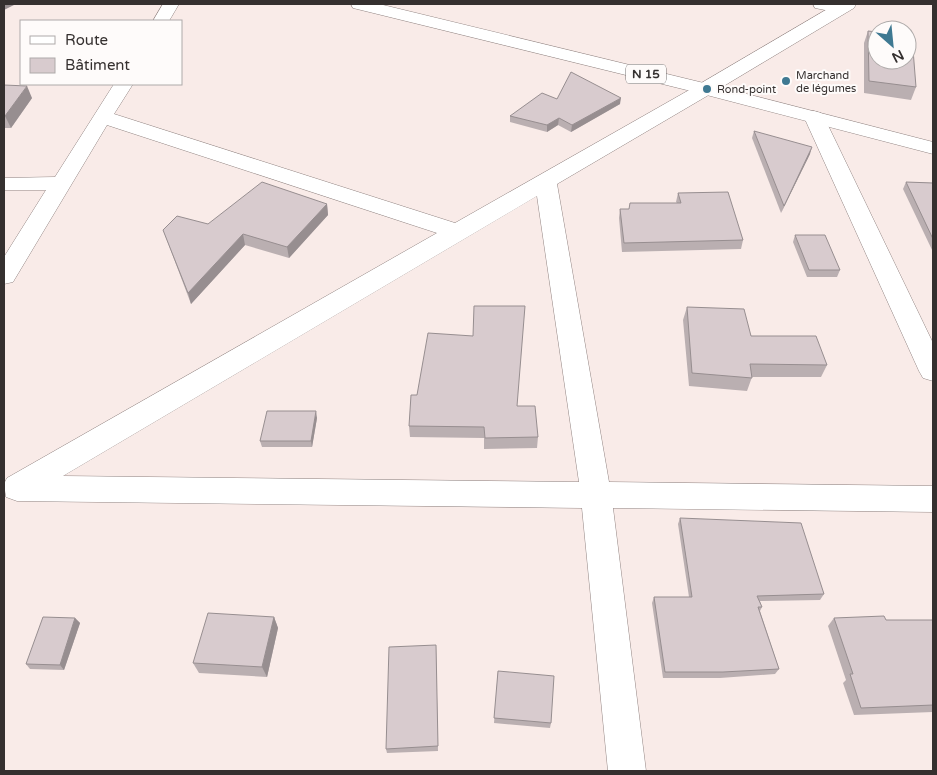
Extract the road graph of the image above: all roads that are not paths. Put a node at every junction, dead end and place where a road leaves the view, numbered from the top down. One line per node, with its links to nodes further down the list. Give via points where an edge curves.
1 (171, 4): 5 (street)
2 (359, 4): 7 (street, N 15)
3 (821, 4): 4 (street)
4 (844, 6): 7 (street)
5 (162, 20)
6 (122, 85): 8 (street)
7 (705, 89): 9 (street, N 15); 11 (street)
8 (102, 117): 12 (street); 14 (street)
9 (814, 117): 10 (street, N 15); 16 (street)
10 (933, 148)
11 (546, 181): 14 (street); 18 (street)
12 (60, 183): 13 (street); 15 (street)
13 (4, 184)
14 (457, 232): 17 (street)
15 (4, 276)
16 (933, 371)
17 (10, 492): 18 (street)
18 (596, 495): 19 (street); 20 (street)
19 (933, 499)
20 (627, 771)

